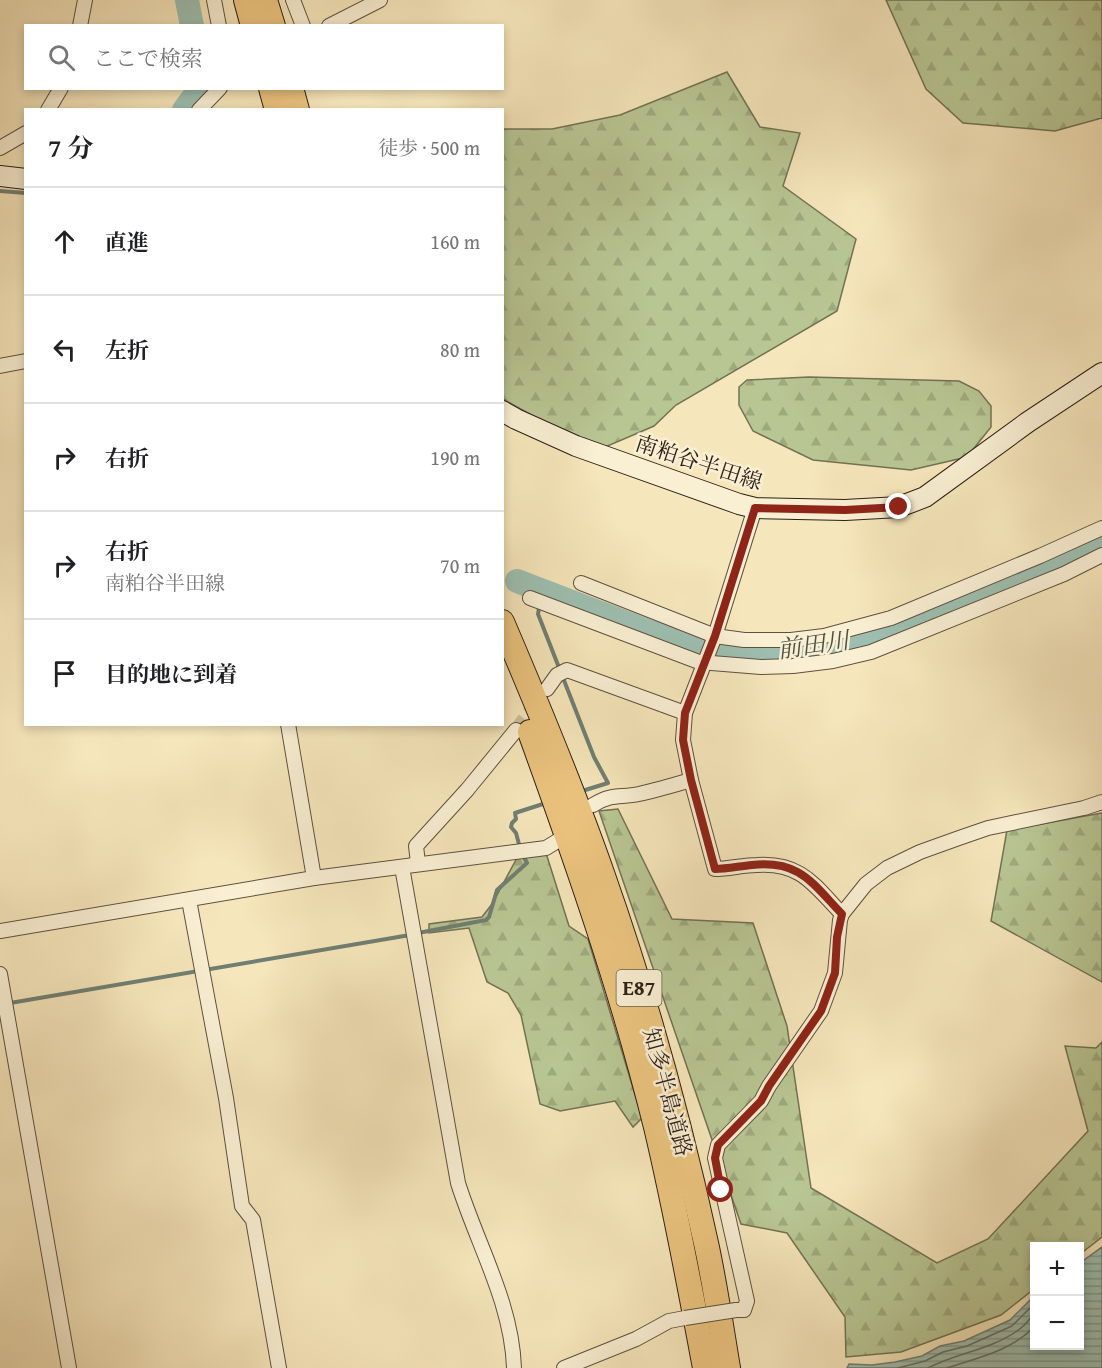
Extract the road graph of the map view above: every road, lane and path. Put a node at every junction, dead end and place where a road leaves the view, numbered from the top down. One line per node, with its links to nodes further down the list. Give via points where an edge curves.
1 (85, 0): 7 (street)
2 (214, 0): 8 (street)
3 (246, 0): 9 (highway)
4 (265, 0): 10 (highway)
5 (293, 0): 11 (street)
6 (380, 0): 12 (street)
7 (80, 24)
8 (219, 24)
9 (252, 24)
10 (272, 24)
11 (302, 24)
12 (333, 24)
13 (60, 90): 17 (street)
14 (218, 90): 18 (street)
15 (272, 90): 19 (highway)
16 (292, 90): 20 (highway)
17 (49, 108)
18 (201, 108)
19 (276, 108)
20 (296, 108)
21 (24, 134): 22 (street)
22 (0, 148)
23 (0, 176): 24 (main road)
24 (24, 179)
25 (24, 361): 26 (street)
26 (0, 366)
27 (1102, 373): 29 (main road, 南粕谷半田線, via 1035,416 925,497 899,507)
28 (504, 412): 29 (main road, 南粕谷半田線, via 576,446)
29 (755, 508): 35 (street)
30 (1102, 528): 35 (street, via 902,614 855,629 780,640)
31 (1102, 555): 36 (street, via 871,652 793,666)
32 (581, 583): 35 (street)
33 (530, 598): 36 (street)
34 (504, 627): 58 (highway, 知多半島道路 / E87, via 603,875 646,1008 706,1244)
35 (715, 636): 36 (street)
36 (705, 663): 39 (street)
37 (504, 665): 57 (highway, 知多半島道路 / E87, via 584,881 656,1125)
38 (547, 689): 39 (street, via 557,675 567,670)
39 (685, 713): 42 (street, via 683,740)
40 (288, 726): 48 (street)
41 (516, 730): 46 (street, via 416,846)
42 (691, 780): 44 (street, via 636,795 604,798); 50 (street, via 715,869 764,864 796,870)
43 (1102, 802): 50 (street, via 988,828 920,852 875,876)
44 (593, 805)
45 (559, 840): 46 (street, via 546,848)
46 (418, 863): 47 (street)
47 (402, 867): 48 (street); 55 (street, via 458,1183 508,1320)
48 (314, 878): 49 (street)
49 (189, 900): 51 (street); 54 (street, via 242,1206 253,1220)
50 (842, 914): 56 (street, bridge, via 835,973 821,1011 761,1101 718,1145 715,1153 747,1301 744,1310 669,1322)
51 (0, 931)
52 (0, 974): 53 (street)
53 (69, 1368)
54 (279, 1368)
55 (514, 1368)
56 (564, 1368)
57 (705, 1368)
58 (728, 1368)

